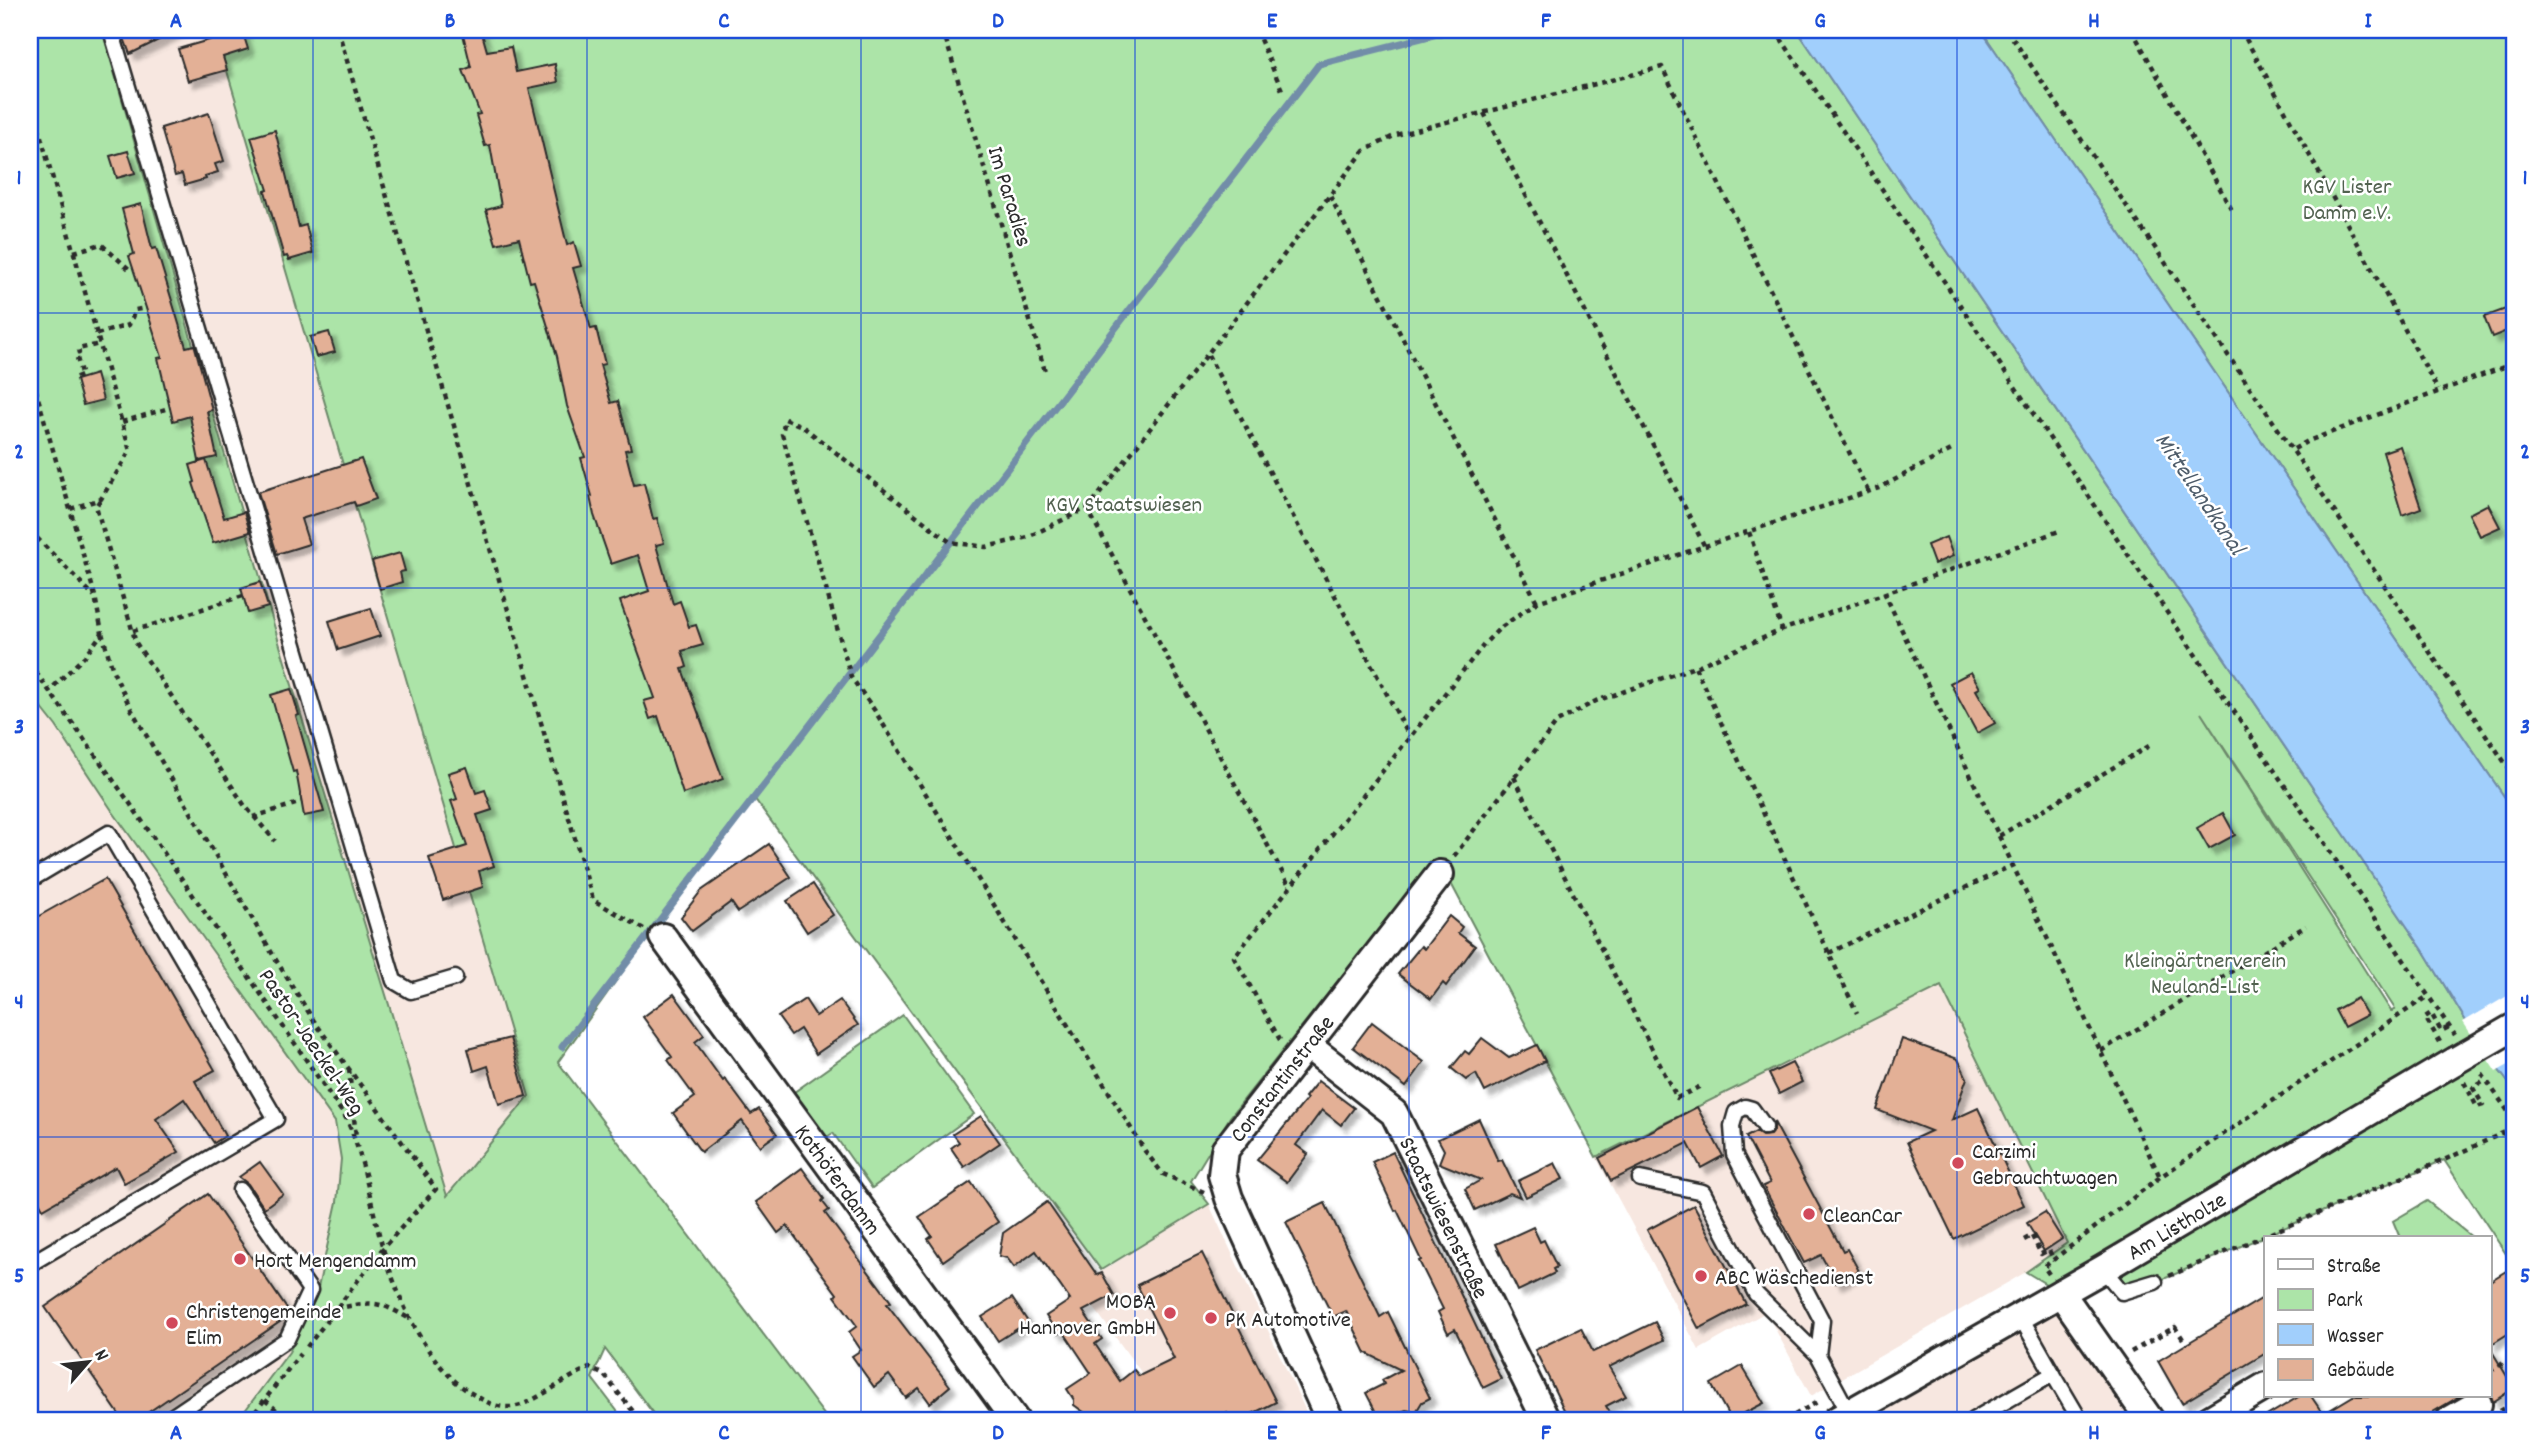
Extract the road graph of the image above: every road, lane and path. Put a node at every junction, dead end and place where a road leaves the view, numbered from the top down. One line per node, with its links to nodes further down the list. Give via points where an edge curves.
1 (111, 30): 62 (lane, via 394,981 411,991)
2 (338, 30): 60 (path, via 593,900)
3 (943, 30): 22 (path, Im Paradies)
4 (1256, 30): 9 (path)
5 (1775, 30): 76 (path, via 2428,996)
6 (2007, 30): 28 (path)
7 (2132, 30): 13 (path)
8 (2241, 30): 24 (path)
9 (1282, 90)
10 (30, 98): 14 (path)
11 (1484, 113): 12 (path, via 1396,135 1364,150); 29 (path, via 1662,68); 36 (path)
12 (1330, 196): 19 (path); 40 (path)
13 (2233, 212)
14 (74, 252): 15 (path, via 101,244); 17 (path)
15 (133, 267)
16 (146, 308): 17 (path, via 135,310 129,325)
17 (97, 334): 18 (path)
18 (100, 344): 23 (path, via 78,349); 26 (path)
19 (1208, 355): 31 (path); 47 (path)
20 (2514, 363): 24 (path)
21 (30, 370): 32 (path)
22 (1045, 371)
23 (79, 379)
24 (2438, 390): 28 (path)
25 (169, 408): 26 (path)
26 (122, 422): 30 (path, via 131,451)
27 (1955, 448): 29 (path)
28 (2293, 449): 49 (path)
29 (1868, 491): 35 (path)
30 (101, 499): 32 (path); 41 (path, via 96,506)
31 (1087, 508): 58 (path); 79 (path, via 1028,537 986,547 950,542 802,426 785,419 782,434 851,677 1145,1151 1163,1174 1198,1191)
32 (70, 509): 38 (path)
33 (30, 531): 38 (path)
34 (2059, 531): 37 (path)
35 (1749, 532): 36 (path); 42 (path)
36 (1705, 547): 40 (path)
37 (1884, 592): 42 (path); 53 (path)
38 (95, 596): 43 (path)
39 (243, 596): 41 (path)
40 (1537, 602): 47 (path, via 1486,642)
41 (133, 631): 52 (path, via 136,643)
42 (1782, 631): 45 (path)
43 (102, 633): 46 (path); 69 (path, via 130,707 276,960)
44 (30, 664): 46 (path, Pastor-Jaeckel-Weg)
45 (1695, 667): 50 (path, via 1596,701 1557,722); 61 (path)
46 (50, 690): 75 (path, Pastor-Jaeckel-Weg, via 338,1107)
47 (1409, 736): 58 (path)
48 (2149, 746): 53 (path)
49 (2514, 776)
50 (1514, 777): 56 (path); 71 (path, via 1677,1098)
51 (302, 802): 52 (path)
52 (253, 817): 54 (path)
53 (1999, 836): 55 (path)
54 (275, 841)
55 (2013, 865): 61 (path); 67 (path)
56 (1440, 874): 68 (street, Constantinstraße)
57 (30, 880): 83 (lane, via 109,833 276,1119)
58 (1289, 885): 68 (path, via 1234,957 1284,1048)
59 (2306, 926): 67 (path)
60 (655, 934): 104 (street, Kothöferdamm)
61 (1829, 953): 63 (path)
62 (455, 978)
63 (1857, 1013)
64 (2449, 1027): 66 (path, via 2441,1031 2431,1013 2426,1017)
65 (2514, 1027): 84 (street, Am Listholze, bridge)
66 (2437, 1037)
67 (2101, 1051): 76 (path)
68 (1301, 1052): 79 (street, Constantinstraße, via 1225,1150 1222,1175); 106 (street, Staatswiesenstraße, via 1394,1114)
69 (348, 1069): 75 (path); 81 (path, via 436,1189)
70 (2486, 1080): 72 (path, via 2473,1088 2483,1105 2477,1108)
71 (1701, 1086)
72 (2466, 1087)
73 (1765, 1127): 91 (lane, via 1752,1109 1736,1112 1734,1154 1822,1321)
74 (2514, 1128): 85 (path)
75 (357, 1142): 81 (path, Pastor-Jaeckel-Weg)
76 (2160, 1177): 82 (path)
77 (1640, 1179): 91 (lane, via 1703,1192 1755,1294)
78 (240, 1190): 100 (lane, via 310,1290 287,1339)
79 (1229, 1198): 105 (street, Constantinstraße)
80 (2024, 1240): 82 (path, via 2033,1236 2041,1254 2049,1250)
81 (383, 1248): 87 (path); 89 (path, Pastor-Jaeckel-Weg)
82 (2054, 1261): 86 (path, via 2044,1267)
83 (30, 1264)
84 (2103, 1269): 85 (lane, via 2122,1292); 86 (street, Am Listholze)
85 (2155, 1282)
86 (2055, 1284): 88 (street, Am Listholze); 109 (street)
87 (335, 1310): 89 (path, via 369,1302); 97 (path)
88 (2020, 1316): 95 (lane); 99 (street, Am Listholze)
89 (412, 1320): 103 (path, Pastor-Jaeckel-Weg, via 425,1346 456,1384 491,1405 512,1408 590,1368 604,1375)
90 (2185, 1342): 92 (path, via 2175,1326)
91 (1818, 1355): 99 (lane)
92 (2123, 1357)
93 (2514, 1357): 94 (path)
94 (2492, 1370)
95 (2053, 1374): 107 (lane); 108 (lane)
96 (2264, 1387): 110 (street)
97 (265, 1400): 101 (path); 102 (path)
98 (2480, 1407): 111 (street)
99 (1843, 1417)
100 (167, 1420)
101 (249, 1420)
102 (288, 1420)
103 (640, 1420)
104 (1015, 1420)
105 (1330, 1420)
106 (1546, 1420)
107 (1973, 1420)
108 (2080, 1420)
109 (2150, 1420)
110 (2209, 1420)
111 (2450, 1420)

